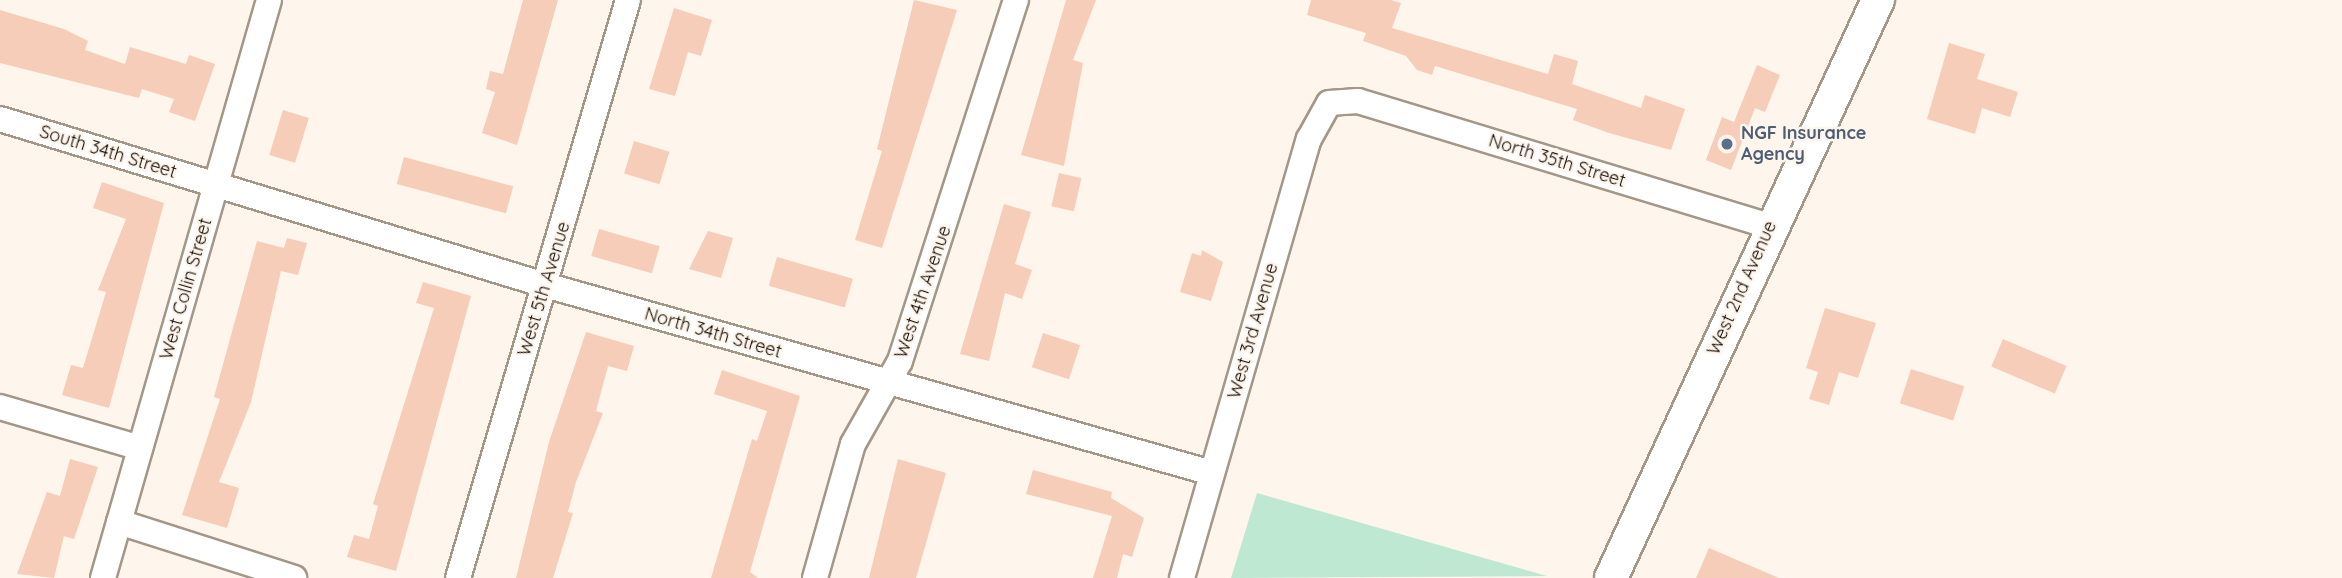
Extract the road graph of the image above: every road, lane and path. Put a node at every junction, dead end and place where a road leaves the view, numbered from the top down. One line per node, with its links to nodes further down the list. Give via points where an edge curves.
1 (270, 0): 7 (street, West Collin Street)
2 (628, 0): 9 (street, West 5th Avenue)
3 (1016, 0): 10 (street, West 4th Avenue, via 952,206)
4 (1878, 0): 8 (main road, West 2nd Avenue)
5 (1345, 99): 8 (street, North 35th Street); 13 (street, West 3rd Avenue, via 1320,112 1309,138)
6 (0, 119): 7 (street, South 34th Street)
7 (216, 185): 9 (street, North 34th Street); 12 (street, West Collin Street)
8 (1770, 226): 20 (main road, West 2nd Avenue)
9 (545, 285): 10 (street, North 34th Street); 17 (street, West 5th Avenue)
10 (887, 383): 13 (street, North 34th Street); 18 (street, West 4th Avenue, via 853,444)
11 (0, 407): 12 (street)
12 (140, 448): 14 (street, West Collin Street)
13 (1212, 473): 19 (street, West 3rd Avenue)
14 (119, 522): 15 (street, West Collin Street); 16 (street)
15 (103, 578)
16 (294, 578)
17 (458, 578)
18 (815, 578)
19 (1182, 578)
20 (1611, 578)

